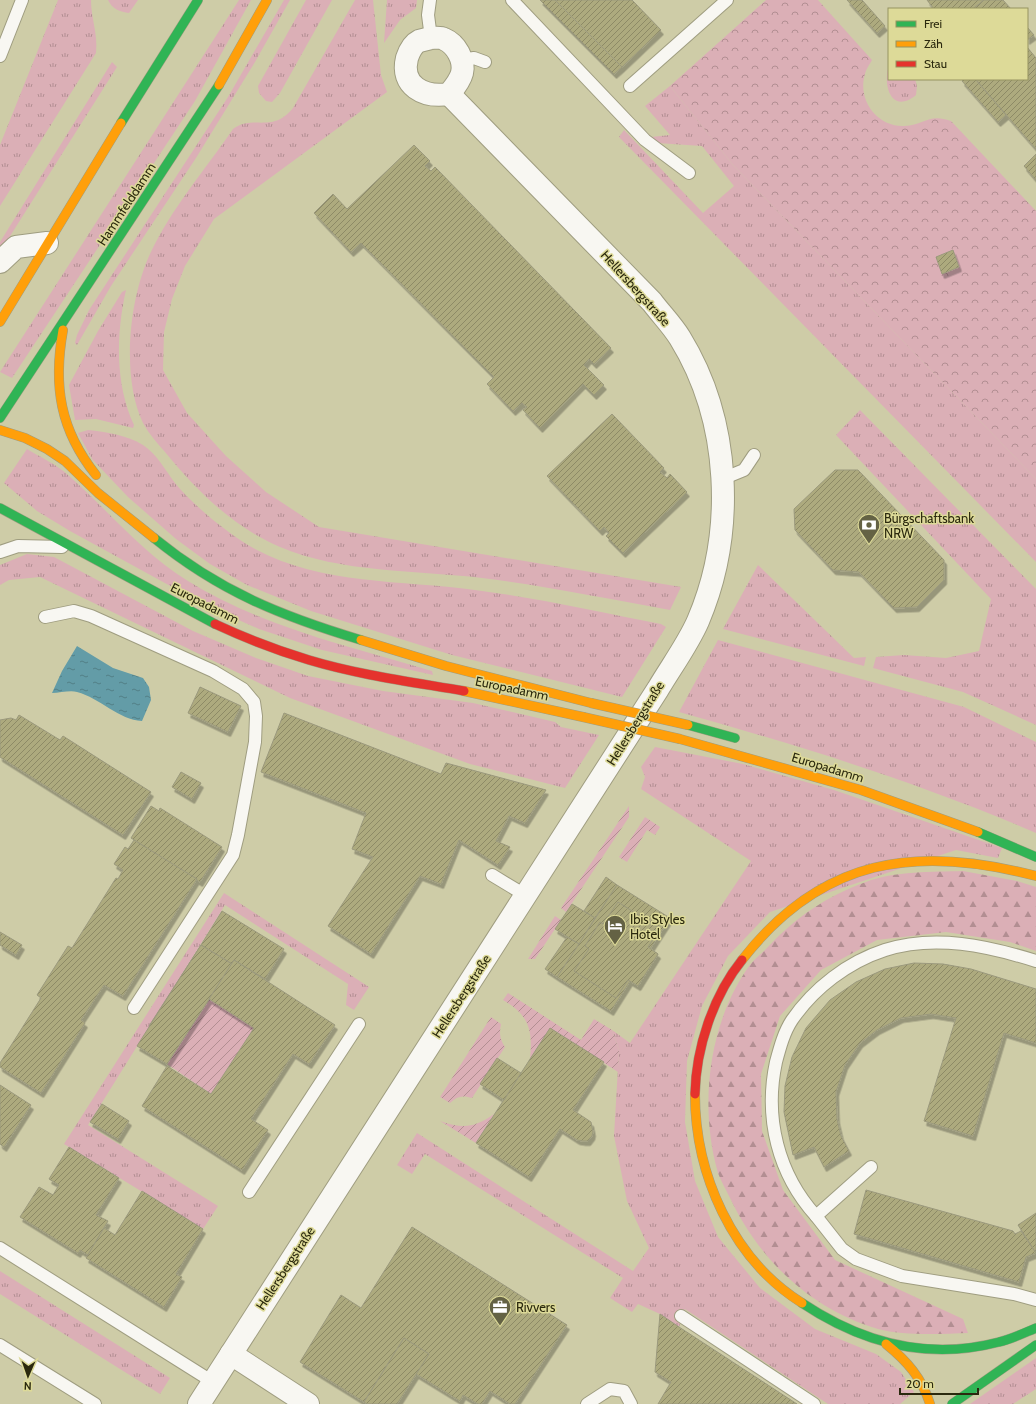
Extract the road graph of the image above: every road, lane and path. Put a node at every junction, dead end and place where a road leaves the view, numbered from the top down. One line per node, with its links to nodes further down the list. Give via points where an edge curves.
1 (22, 0): 8 (lane)
2 (198, 0): 14 (main road)
3 (267, 0): 16 (main road, Hammfelddamm, via 217,88)
4 (430, 0): 7 (lane, via 428,15)
5 (512, 0): 13 (lane, via 645,140)
6 (727, 0): 11 (lane)
7 (431, 38): 9 (street, via 444,39 456,48); 12 (street, via 418,42 409,52 405,66 408,80 425,94)
8 (0, 56)
9 (462, 60): 10 (lane, via 474,58); 12 (street, via 462,73 457,85)
10 (485, 62)
11 (630, 86)
12 (448, 94): 21 (street, Hellersbergstraße, via 652,302 680,338 699,375 712,414 721,458)
13 (689, 173)
14 (47, 243): 15 (street, via 16,247); 17 (main road)
15 (0, 262)
16 (65, 319): 18 (main road, Hammfelddamm); 23 (main road, Europadamm, via 57,362 60,402 73,445 83,461)
17 (0, 322)
18 (0, 418)
19 (0, 430): 23 (main road, Europadamm, via 25,438 65,461 98,493)
20 (754, 455): 21 (lane, via 744,470)
21 (722, 479): 31 (street, Hellersbergstraße, via 720,544 711,584 697,622 658,689)
22 (0, 508): 24 (main road, Europadamm)
23 (143, 528): 27 (main road, Europadamm, bridge, via 166,548 222,586 305,623 446,666 688,725)
24 (71, 547): 25 (lane, via 18,546); 28 (main road, Europadamm, bridge, via 210,622 250,640 309,660 502,698 680,739 837,782 934,815)
25 (0, 552)
26 (45, 617): 33 (lane, via 74,612 91,616 213,671 243,688 254,702 254,742 233,855)
27 (747, 742)
28 (1036, 857)
29 (492, 875): 31 (lane)
30 (1036, 876): 42 (main road, via 1018,870 939,859 868,869 826,886 789,909 760,936 732,973 711,1015 699,1054 695,1094 698,1134 705,1170 731,1231 771,1280 797,1301 826,1319)
31 (525, 895): 45 (street, Hellersbergstraße)
32 (1036, 961): 37 (lane, via 1008,952 950,942 916,943 885,950 857,961 812,996 792,1020 780,1044 772,1099 773,1128 788,1177 802,1201)
33 (134, 1008)
34 (359, 1024): 36 (lane)
35 (871, 1167): 37 (lane)
36 (249, 1192)
37 (816, 1216): 39 (lane, via 842,1249 856,1259 902,1276 1014,1294)
38 (0, 1248): 46 (lane)
39 (1036, 1300)
40 (681, 1316): 52 (lane)
41 (1036, 1328): 42 (main road, via 995,1343 970,1346 911,1348)
42 (886, 1344): 53 (main road, via 906,1359 919,1376)
43 (0, 1345): 47 (lane)
44 (1036, 1345): 54 (main road)
45 (231, 1354): 46 (street, Hellersbergstraße); 49 (street)
46 (213, 1382): 48 (street, Hellersbergstraße)
47 (96, 1404)
48 (199, 1404)
49 (308, 1404)
50 (587, 1404): 51 (lane, via 610,1389 624,1391)
51 (631, 1404)
52 (814, 1404)
53 (930, 1404)
54 (952, 1404)

